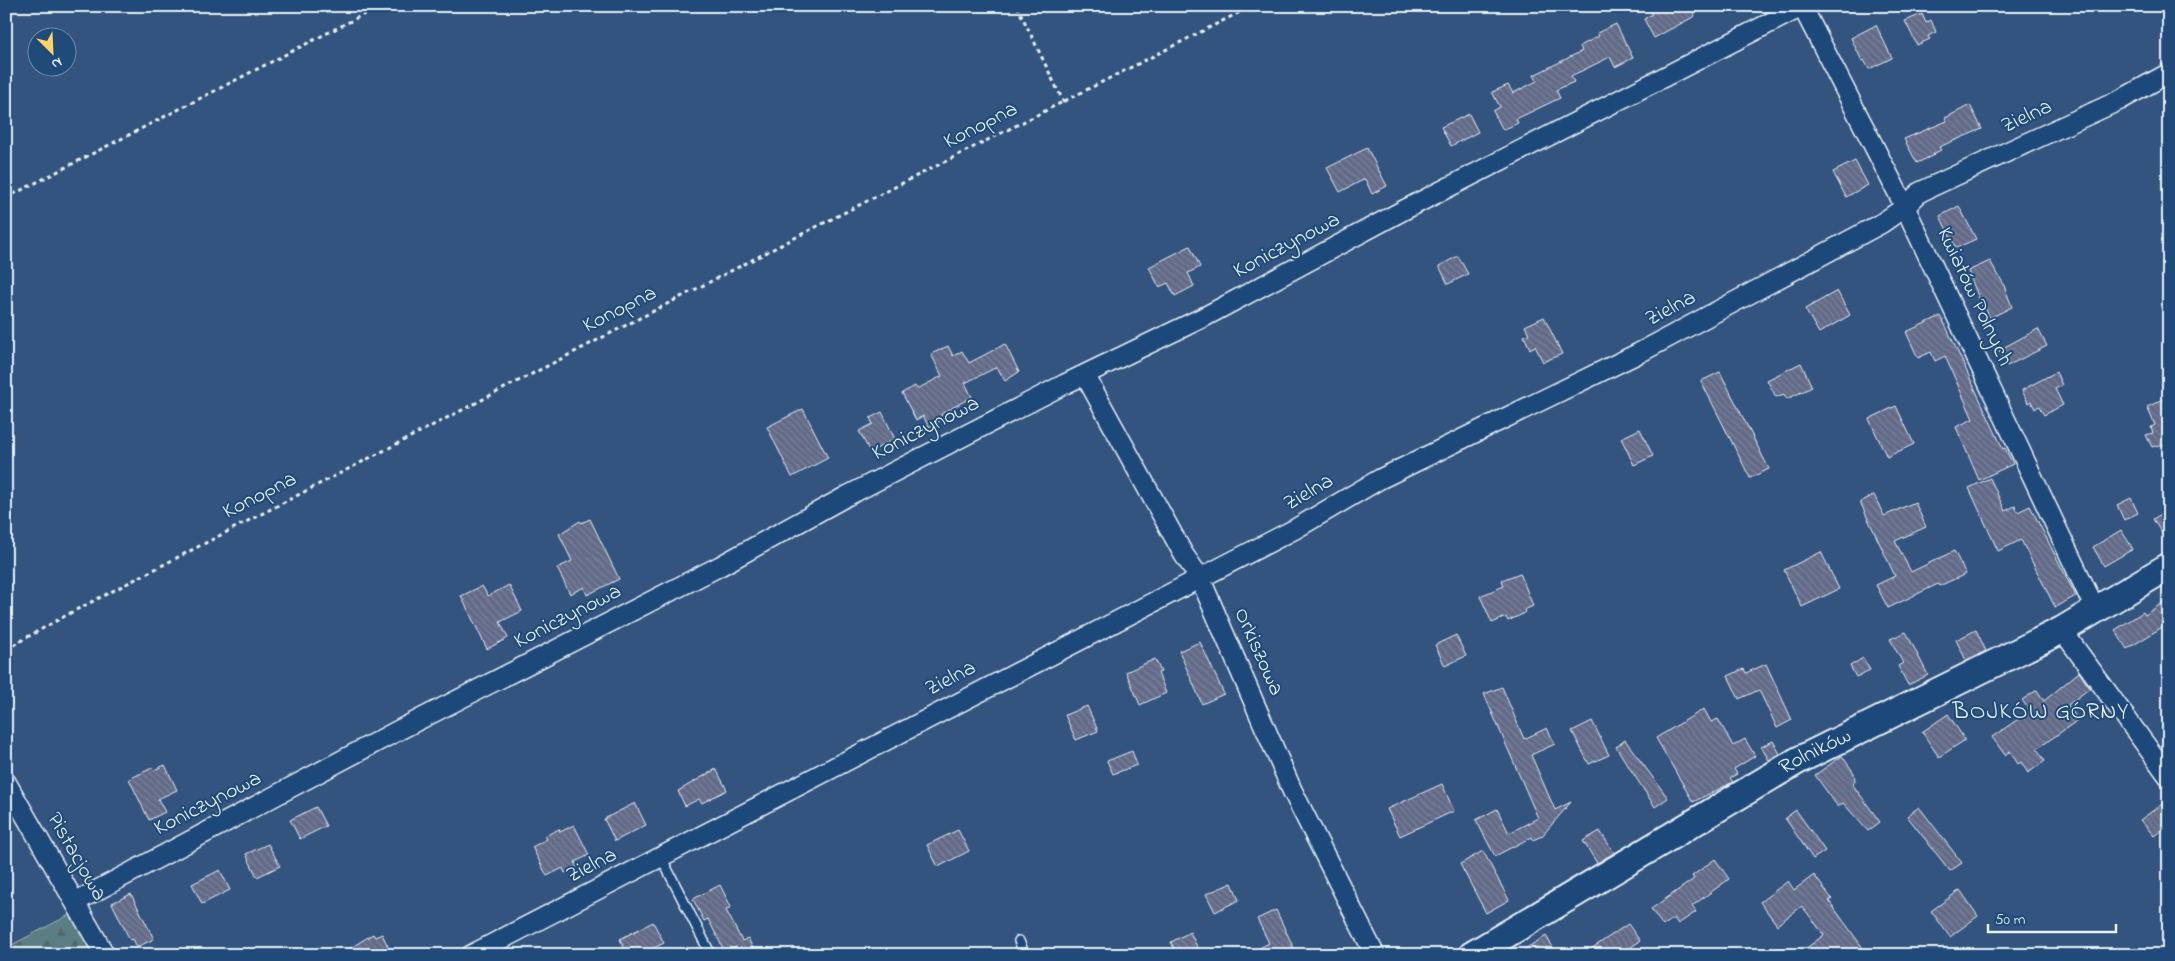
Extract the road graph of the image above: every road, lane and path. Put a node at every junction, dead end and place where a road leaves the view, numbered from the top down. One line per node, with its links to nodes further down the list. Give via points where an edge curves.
1 (380, 6): 7 (path)
2 (1017, 6): 6 (path)
3 (1252, 6): 6 (path, Konopna)
4 (1802, 6): 8 (street, Kwiatów Polnych); 9 (street, Koniczynowa, via 1402,211 1206,316)
5 (2169, 72): 8 (street, Zielna, via 2120,100 1920,192)
6 (1064, 103): 14 (path, Konopna, via 792,240)
7 (6, 198)
8 (1905, 207): 11 (street, Zielna, via 1882,223 1639,353 1380,479 1295,529); 12 (street, Kwiatów Polnych)
9 (1085, 375): 11 (street, Orkiszowa, via 1184,555); 18 (street, Koniczynowa, via 845,496 728,562)
10 (2169, 566): 12 (street, Rolników)
11 (1200, 578): 17 (street, Zielna); 24 (street, Orkiszowa, via 1292,790)
12 (2096, 611): 13 (street, Rolników)
13 (2062, 630): 15 (street); 25 (street, Rolników, via 1797,761)
14 (6, 649)
15 (2169, 777)
16 (6, 782): 18 (street, Pistacjowa)
17 (661, 857): 21 (street, Zielna); 22 (lane)
18 (75, 902): 20 (street, Pistacjowa)
19 (1019, 941): 23 (lane)
20 (105, 955)
21 (472, 955)
22 (712, 955)
23 (1024, 955)
24 (1375, 955)
25 (1472, 955)

